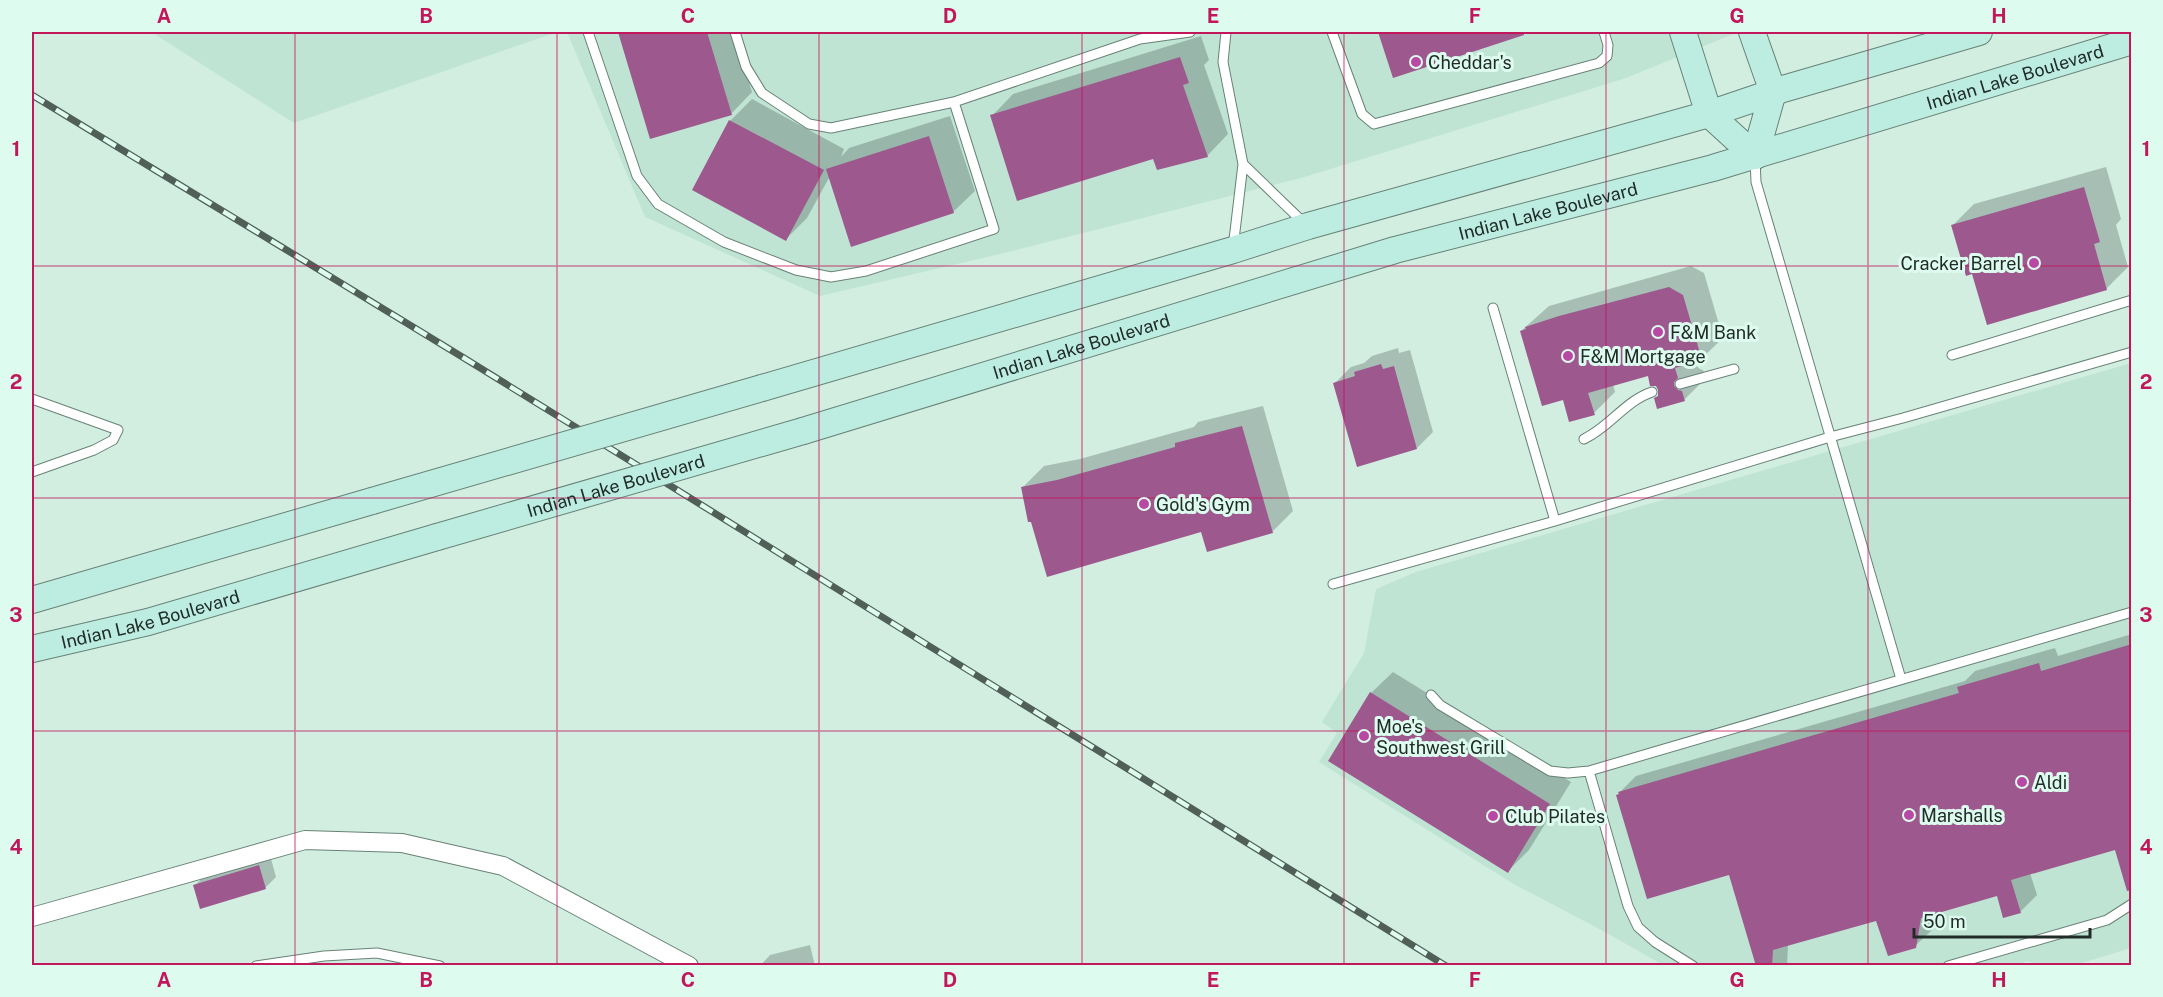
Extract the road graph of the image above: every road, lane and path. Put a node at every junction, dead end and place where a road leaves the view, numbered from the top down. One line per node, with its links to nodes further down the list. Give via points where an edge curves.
1 (588, 32): 12 (lane, via 637,176 658,204 724,242 796,270 831,277 866,271 994,229)
2 (735, 32): 12 (lane, via 746,67 762,93 809,124 831,128)
3 (1190, 32): 12 (lane, via 1140,39)
4 (1226, 32): 15 (lane, via 1223,62)
5 (1332, 32): 6 (lane, via 1362,114 1374,124 1599,63 1607,56)
6 (1604, 32)
7 (1683, 32): 13 (main road)
8 (1752, 32): 11 (main road)
9 (1979, 32): 11 (main road)
10 (2132, 41): 14 (main road, Indian Lake Boulevard)
11 (1773, 92): 13 (main road); 14 (main road)
12 (954, 102)
13 (1709, 114): 14 (main road); 16 (main road)
14 (1755, 156): 26 (lane, via 1756,182); 33 (main road, Indian Lake Boulevard, bridge, via 1395,250 803,431 148,622)
15 (1243, 164): 16 (lane); 17 (lane)
16 (1308, 226): 17 (main road)
17 (1233, 250): 31 (main road, bridge)
18 (2132, 300): 21 (lane)
19 (1494, 308): 29 (lane)
20 (2132, 352): 26 (lane)
21 (1952, 355)
22 (1734, 369): 23 (lane)
23 (1680, 384)
24 (1652, 392): 27 (lane, via 1632,402 1603,429)
25 (32, 399): 28 (lane, via 118,430 113,440 94,450)
26 (1830, 438): 29 (lane); 34 (lane)
27 (1584, 439)
28 (32, 472)
29 (1555, 521): 30 (lane)
30 (1333, 584)
31 (32, 600)
32 (2132, 612): 34 (lane)
33 (32, 649)
34 (1901, 680): 36 (lane)
35 (1431, 695): 36 (lane, via 1440,705 1550,771)
36 (1589, 771): 42 (lane, via 1628,906 1638,927)
37 (2132, 904): 43 (lane, via 2107,920)
38 (32, 917): 41 (street, via 305,840 402,843 503,866)
39 (256, 966): 40 (lane, via 377,953)
40 (440, 966)
41 (689, 966)
42 (1693, 966)
43 (1948, 966)

